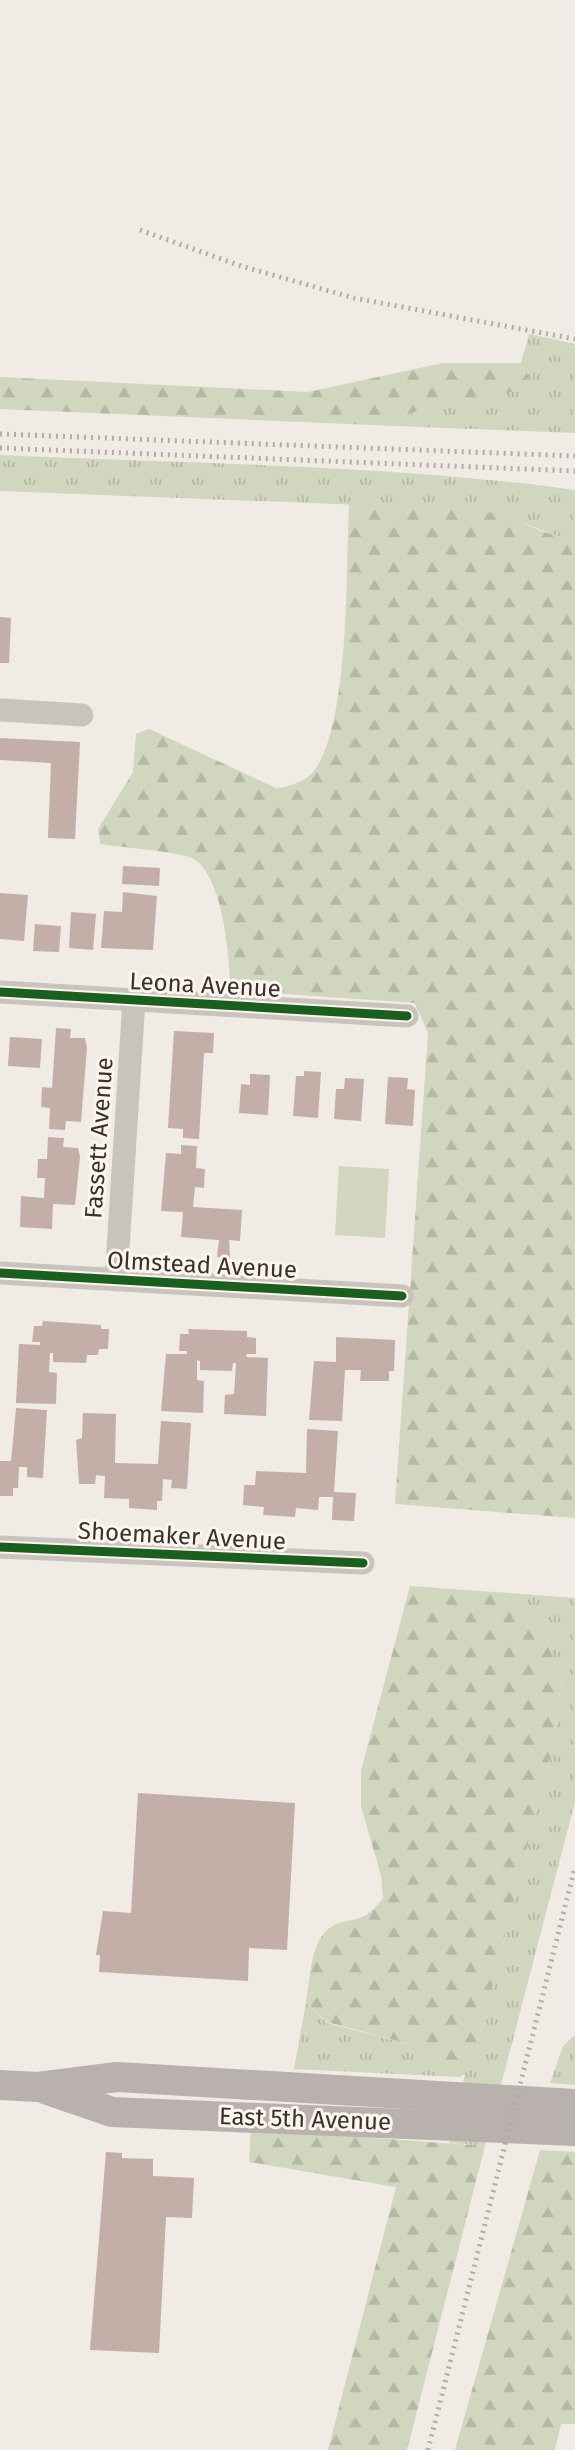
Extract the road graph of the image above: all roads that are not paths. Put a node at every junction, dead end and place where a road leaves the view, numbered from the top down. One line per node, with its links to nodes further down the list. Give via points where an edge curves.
1 (0, 710): 2 (street)
2 (82, 715)
3 (0, 992): 4 (street, Leona Avenue)
4 (134, 1000): 5 (street, Leona Avenue); 7 (street, Fassett Avenue)
5 (407, 1016)
6 (0, 1273): 7 (street, Olmstead Avenue)
7 (116, 1280): 8 (street, Olmstead Avenue)
8 (402, 1296)
9 (0, 1547): 10 (street, Shoemaker Avenue)
10 (363, 1563)
11 (0, 2085): 12 (main road, East 5th Avenue)
12 (38, 2087): 13 (main road, East 5th Avenue, via 117,2077); 14 (main road, East 5th Avenue, via 112,2112)
13 (575, 2104)
14 (575, 2131)

